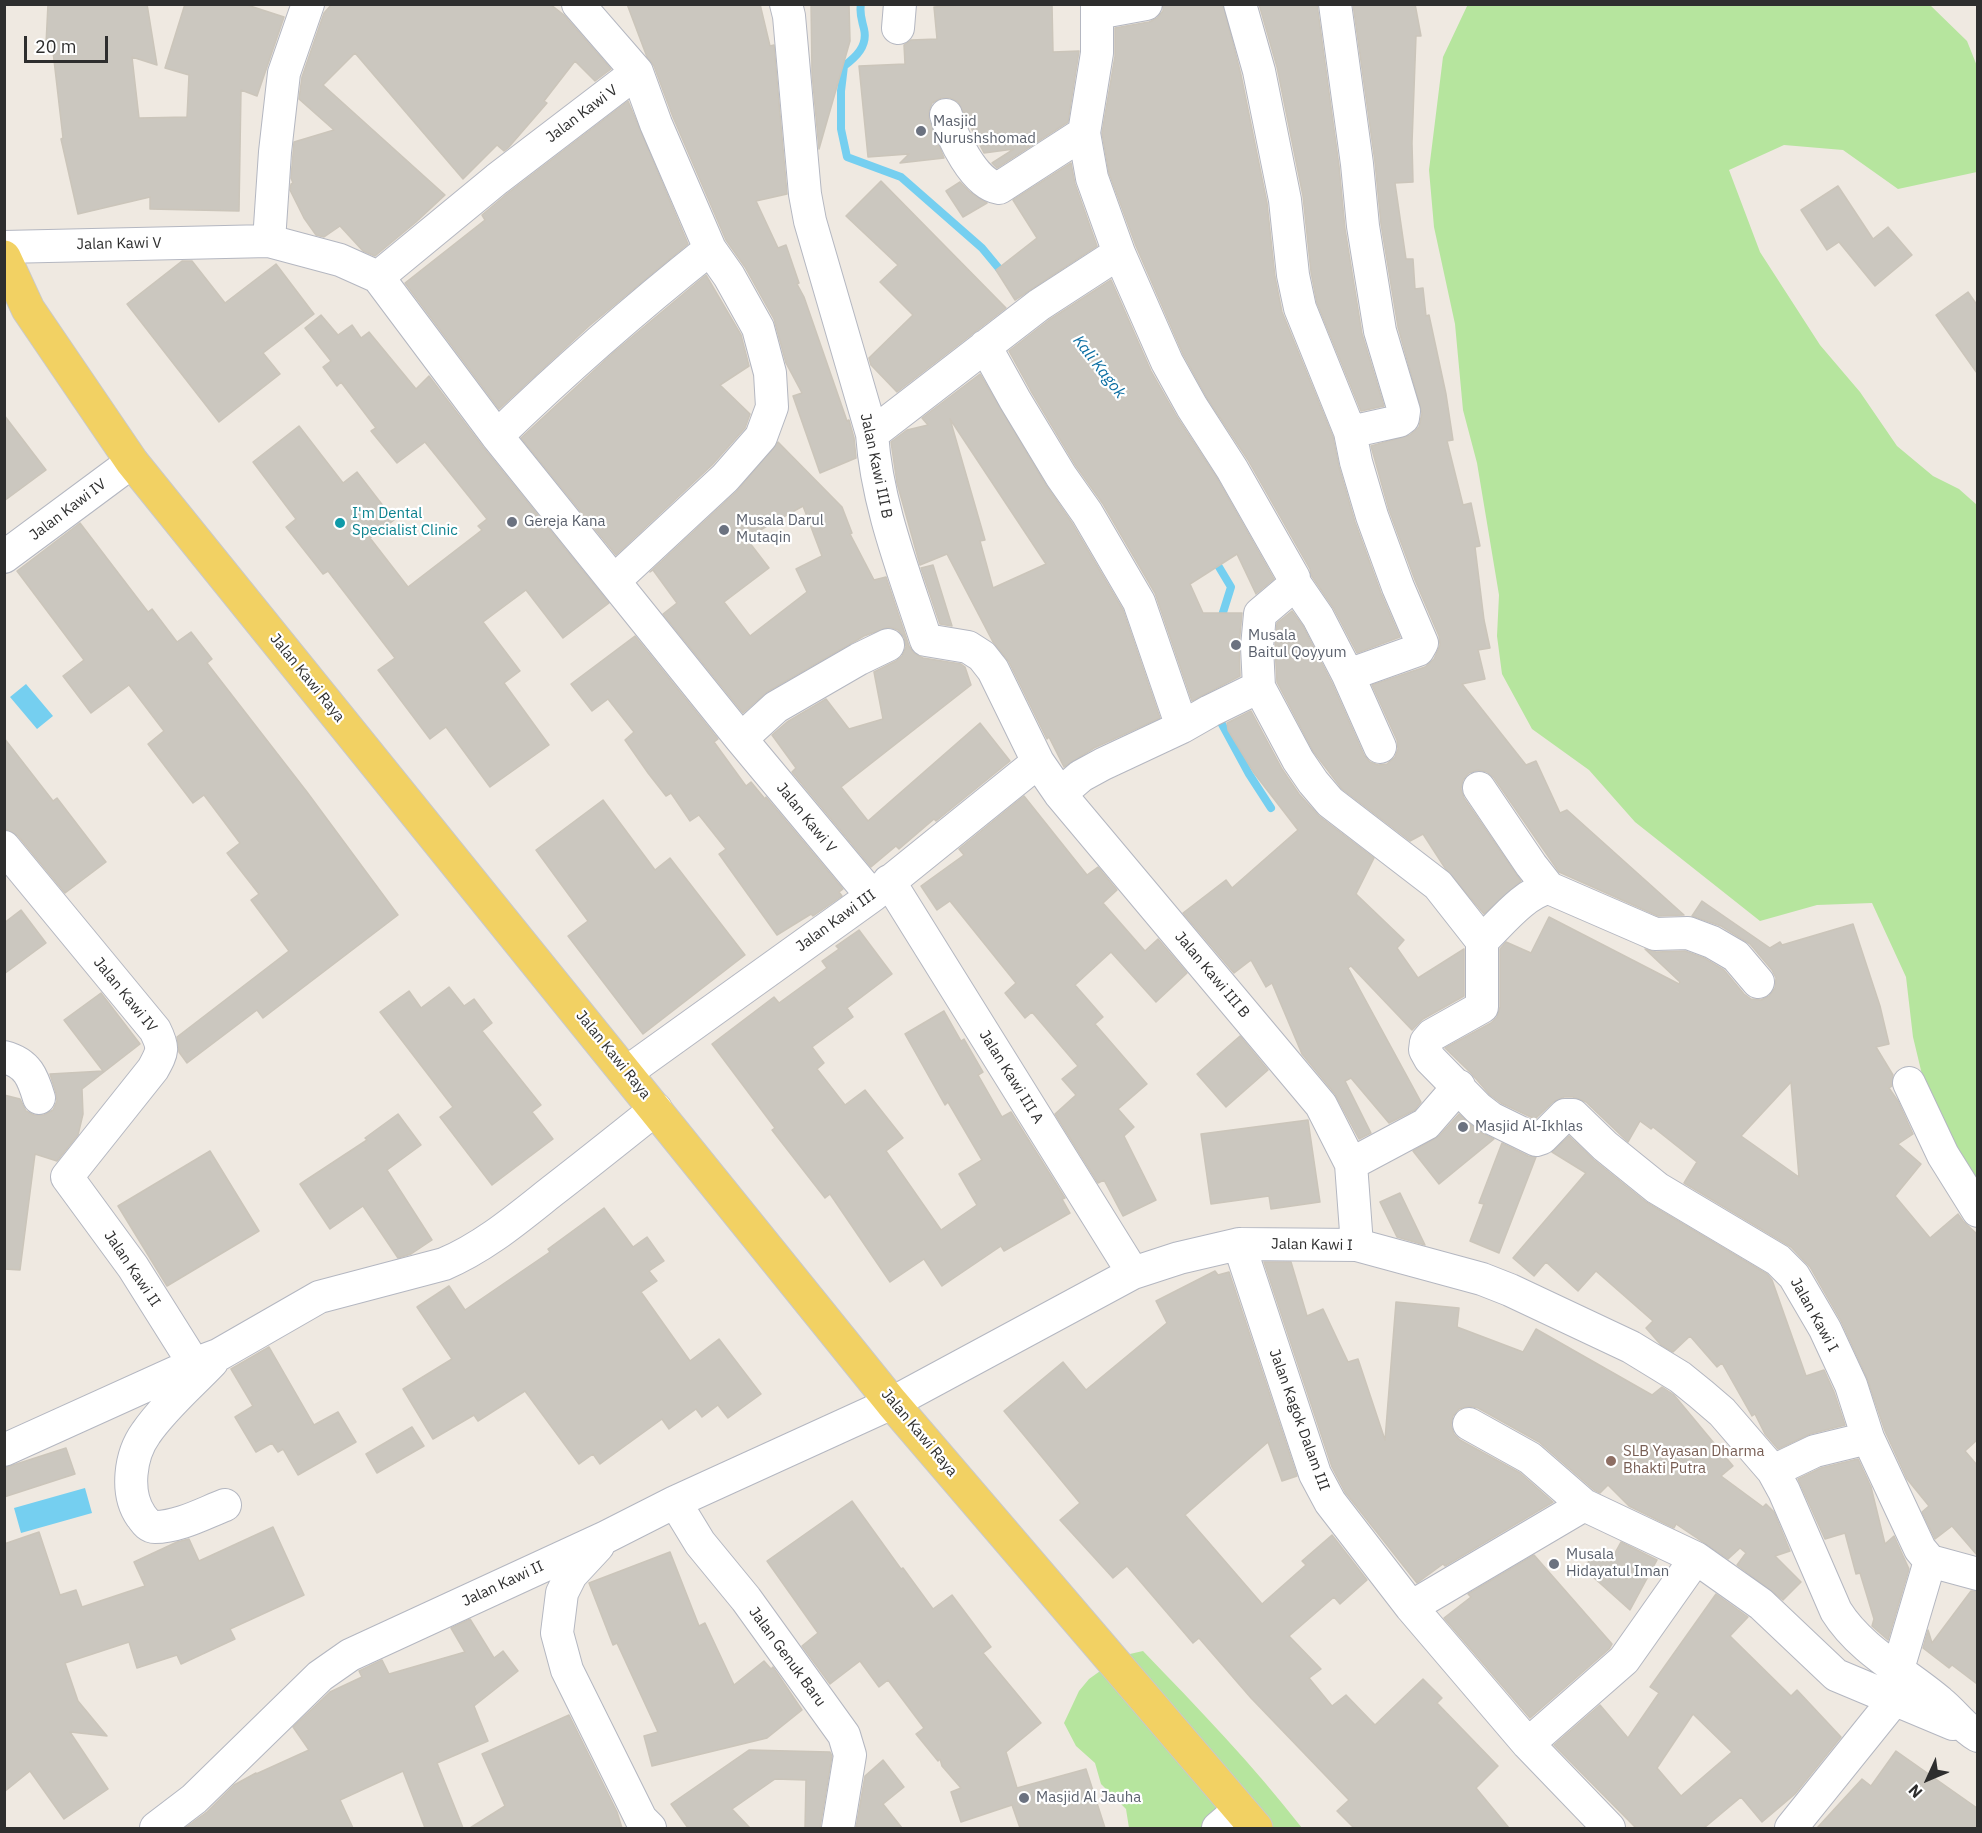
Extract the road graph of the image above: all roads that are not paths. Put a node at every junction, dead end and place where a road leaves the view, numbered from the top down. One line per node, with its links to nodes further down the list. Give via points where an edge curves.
1 (308, 4): 13 (street, via 284,72)
2 (578, 4): 9 (street)
3 (600, 4): 9 (street)
4 (786, 4): 21 (street, Jalan Kawi III B, via 810,221)
5 (1146, 4): 8 (street)
6 (1240, 4): 20 (street, via 1259,71 1285,200 1300,308)
7 (1335, 4): 20 (street, via 1380,331 1404,411 1399,421)
8 (1097, 9): 12 (street, via 1097,54)
9 (616, 47): 10 (street)
10 (637, 72): 15 (street); 18 (street, Jalan Kawi V)
11 (946, 115): 12 (street, via 968,162 987,183 999,188)
12 (1084, 133): 16 (street, via 1092,178)
13 (269, 241): 14 (street, Jalan Kawi V); 18 (street, Jalan Kawi V, via 340,260)
14 (4, 247)
15 (710, 249): 22 (street, via 560,375); 25 (street, via 758,328 770,373 772,407 761,437 725,477)
16 (1119, 253): 19 (street); 26 (street, via 1167,362)
17 (4, 257): 23 (main road, Jalan Kawi Raya, via 28,309)
18 (378, 277): 22 (street, Jalan Kawi V)
19 (985, 346): 21 (street); 30 (street, via 1139,603)
20 (1350, 432): 28 (street, via 1372,516 1422,643 1418,650)
21 (872, 434): 33 (street, Jalan Kawi III B, via 874,468 886,517 926,640 968,647 982,656 993,670)
22 (497, 436): 25 (street, Jalan Kawi V)
23 (132, 462): 24 (street, Jalan Kawi IV); 42 (main road, Jalan Kawi Raya)
24 (4, 558)
25 (614, 581): 31 (street, Jalan Kawi V)
26 (1294, 582): 28 (street, via 1318,617); 29 (street, via 1260,614)
27 (888, 645): 31 (street, via 776,707)
28 (1348, 675): 32 (street)
29 (1259, 687): 30 (street); 39 (street, via 1298,760 1330,802 1438,885)
30 (1182, 727): 35 (street, via 1081,776)
31 (741, 739): 37 (street, Jalan Kawi V)
32 (1380, 747)
33 (1038, 762): 35 (street, Jalan Kawi III B); 37 (street, Jalan Kawi III)
34 (1479, 788): 38 (street)
35 (1060, 794): 47 (street, Jalan Kawi III B, via 1309,1090 1330,1120)
36 (4, 847): 48 (street, Jalan Kawi IV, via 155,1030 162,1044 153,1069)
37 (880, 888): 42 (street, Jalan Kawi III); 52 (street, Jalan Kawi III A)
38 (1549, 888): 39 (street, via 1528,897); 40 (street, via 1655,934 1688,933 1712,942 1736,956)
39 (1482, 941): 44 (street, via 1482,1007 1426,1042 1430,1059)
40 (1758, 982)
41 (8, 1046): 45 (street, via 32,1074)
42 (627, 1072): 46 (main road, Jalan Kawi Raya)
43 (1909, 1083): 49 (street, via 1943,1155)
44 (1459, 1086): 47 (street, via 1426,1124); 56 (street, Jalan Kawi I, via 1491,1118 1536,1140 1565,1115 1573,1116 1657,1188 1778,1260 1794,1276 1825,1329)
45 (39, 1098)
46 (656, 1109): 53 (street, via 510,1225 461,1257 319,1297); 54 (main road, Jalan Kawi Raya)
47 (1351, 1164): 51 (street, Jalan Kawi III B)
48 (67, 1177): 53 (street, Jalan Kawi II)
49 (1977, 1211)
50 (1239, 1245): 51 (street, Jalan Kawi I); 52 (street, Jalan Kawi I); 66 (street, Jalan Kagok Dalam III, via 1321,1488)
51 (1357, 1245): 58 (street, Jalan Kawi I, via 1491,1283 1536,1300 1631,1347 1680,1377 1722,1412)
52 (1133, 1273): 54 (street, Jalan Kawi I)
53 (206, 1360): 57 (street); 60 (street, via 146,1433 130,1483 138,1512 153,1527 172,1525)
54 (892, 1402): 59 (street, Jalan Kawi II); 71 (main road, Jalan Kawi Raya)
55 (1469, 1424): 61 (street, via 1530,1458)
56 (1868, 1438): 58 (street, via 1815,1451); 64 (street, Jalan Kawi I, via 1920,1550)
57 (4, 1450)
58 (1773, 1471): 67 (street, Jalan Kawi I, via 1845,1626 1868,1649)
59 (675, 1502): 62 (street, Jalan Kawi II); 74 (street, Jalan Genuk Baru, via 700,1543 753,1608 844,1734 850,1755)
60 (225, 1504)
61 (1584, 1505): 63 (street); 66 (street)
62 (606, 1537): 72 (street, via 571,1575 562,1593 557,1633 567,1670); 73 (street, Jalan Kawi II, via 350,1655 320,1676 194,1799)
63 (1696, 1558): 68 (street, via 1761,1604 1836,1675); 70 (street, via 1624,1660)
64 (1930, 1561): 65 (street); 67 (street)
65 (1977, 1574)
66 (1412, 1607): 70 (street, Jalan Kagok Dalam III)
67 (1898, 1669): 69 (street, Jalan Kawi I)
68 (1894, 1700): 69 (street); 76 (street)
69 (1971, 1732)
70 (1528, 1744): 75 (street, Jalan Kagok Dalam III)
71 (1238, 1822)
72 (640, 1826)
73 (156, 1828)
74 (838, 1828)
75 (1609, 1828)
76 (1791, 1828)

